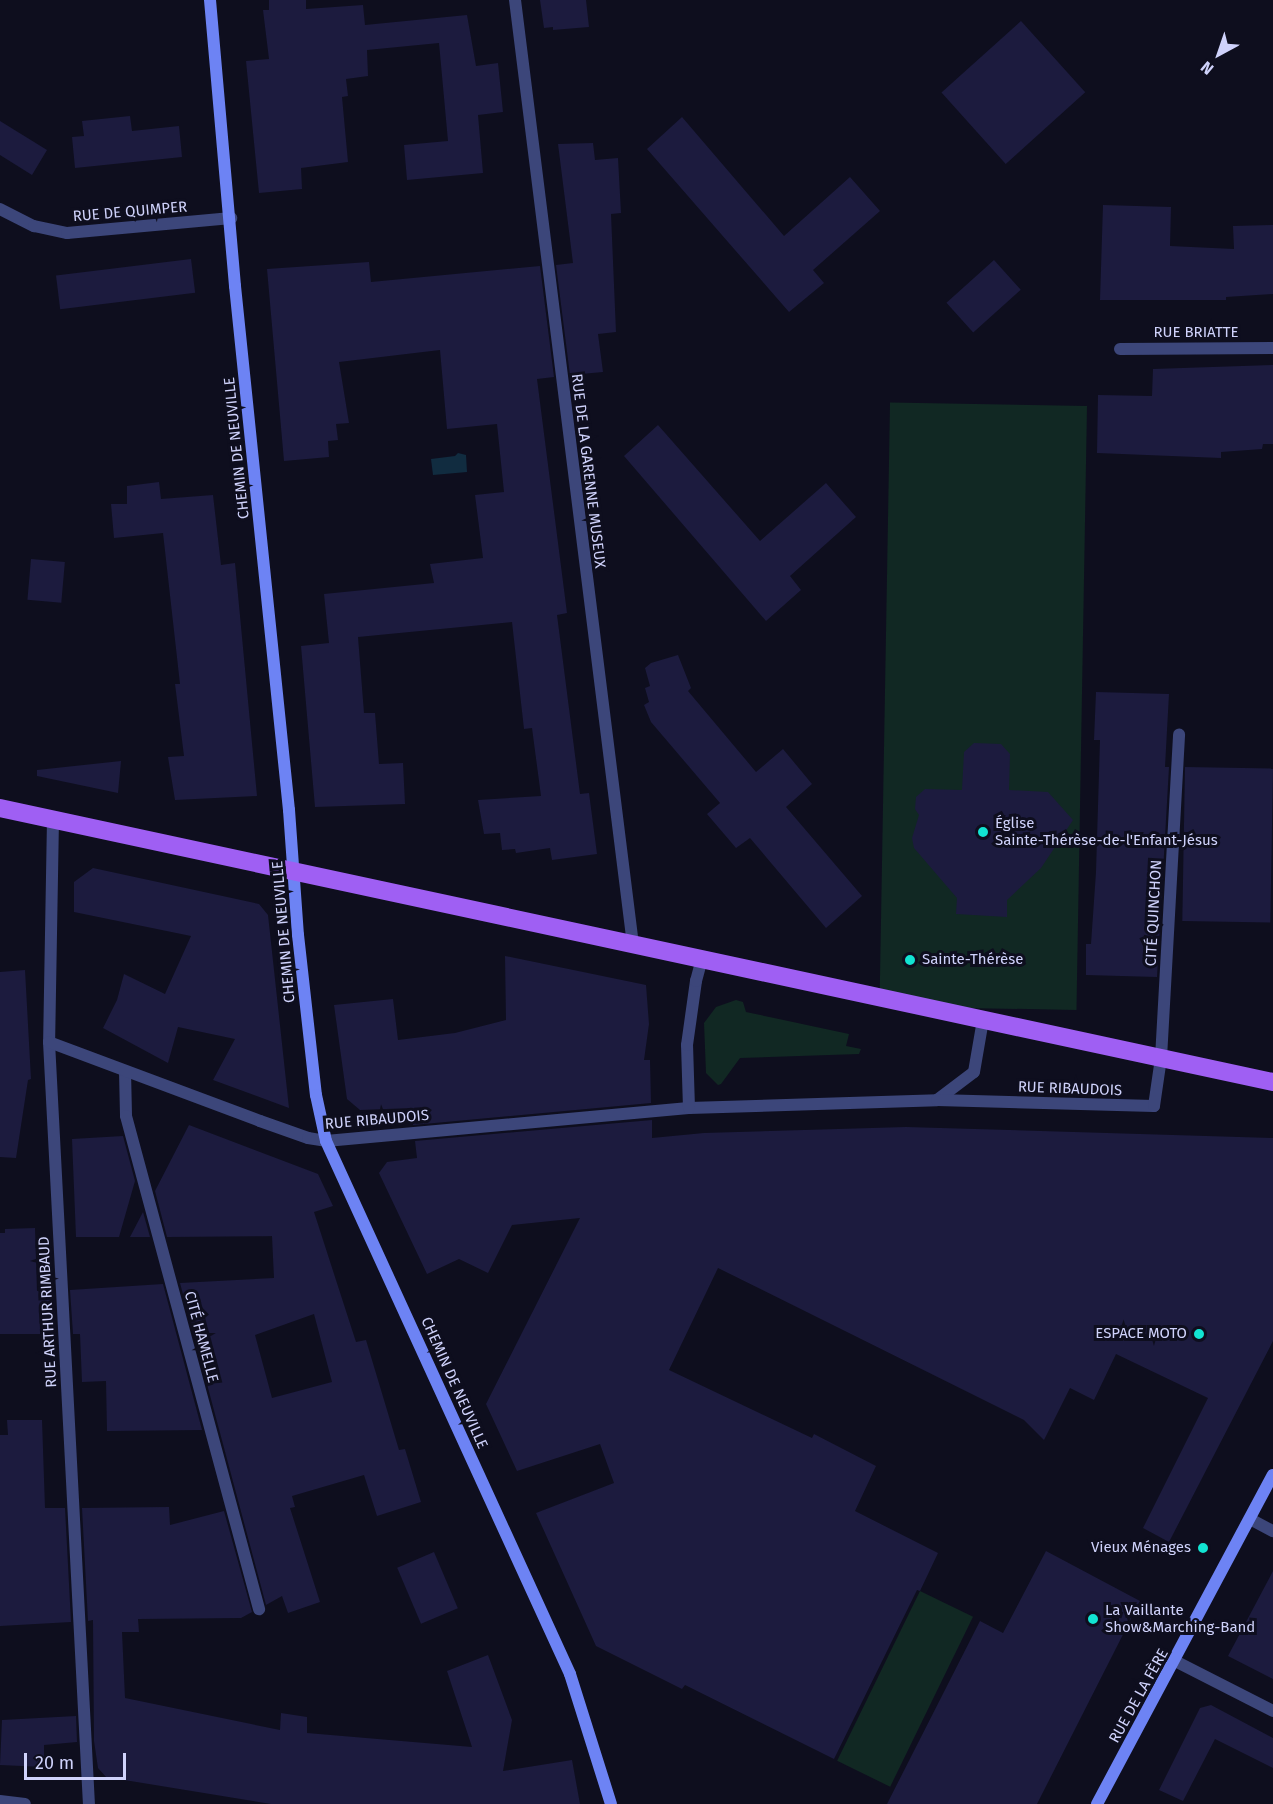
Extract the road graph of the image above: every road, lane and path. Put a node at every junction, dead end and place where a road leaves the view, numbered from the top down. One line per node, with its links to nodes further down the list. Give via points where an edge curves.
1 (210, 0): 4 (main road, CHEMIN DE NEUVILLE)
2 (515, 0): 11 (street, RUE DE LA GARENNE MUSEUX)
3 (0, 209): 4 (street, RUE DE QUIMPER, via 34,226 67,232)
4 (231, 218): 10 (main road, CHEMIN DE NEUVILLE)
5 (1273, 348): 6 (street, RUE BRIATTE)
6 (1119, 349)
7 (1179, 734): 15 (street, CITÉ QUINCHON)
8 (0, 808): 9 (main road)
9 (53, 819): 10 (main road); 14 (street, RUE ARTHUR RIMBAUD)
10 (294, 872): 11 (main road); 20 (main road, CHEMIN DE NEUVILLE, via 316,1095)
11 (633, 945): 12 (main road)
12 (702, 959): 13 (main road); 19 (street, via 687,1045)
13 (983, 1020): 15 (main road); 18 (street, via 974,1071)
14 (49, 1042): 16 (street, RUE RIBAUDOIS); 29 (street, RUE ARTHUR RIMBAUD)
15 (1161, 1058): 17 (main road); 18 (street, RUE RIBAUDOIS, via 1154,1106)
16 (125, 1071): 20 (street, RUE RIBAUDOIS, via 308,1138); 24 (street, CITÉ HAMELLE, via 126,1116)
17 (1273, 1082)
18 (937, 1100): 19 (street, RUE RIBAUDOIS)
19 (689, 1108): 20 (street, RUE RIBAUDOIS)
20 (326, 1141): 30 (main road, CHEMIN DE NEUVILLE, via 570,1674)
21 (1273, 1475): 22 (main road, RUE DE LA FÈRE)
22 (1250, 1520): 23 (street); 25 (main road, RUE DE LA FÈRE)
23 (1273, 1531)
24 (259, 1609)
25 (1175, 1661): 26 (street); 31 (main road, RUE DE LA FÈRE)
26 (1273, 1711)
27 (0, 1801): 28 (street)
28 (25, 1804)
29 (89, 1804)
30 (611, 1804)
31 (1097, 1804)

